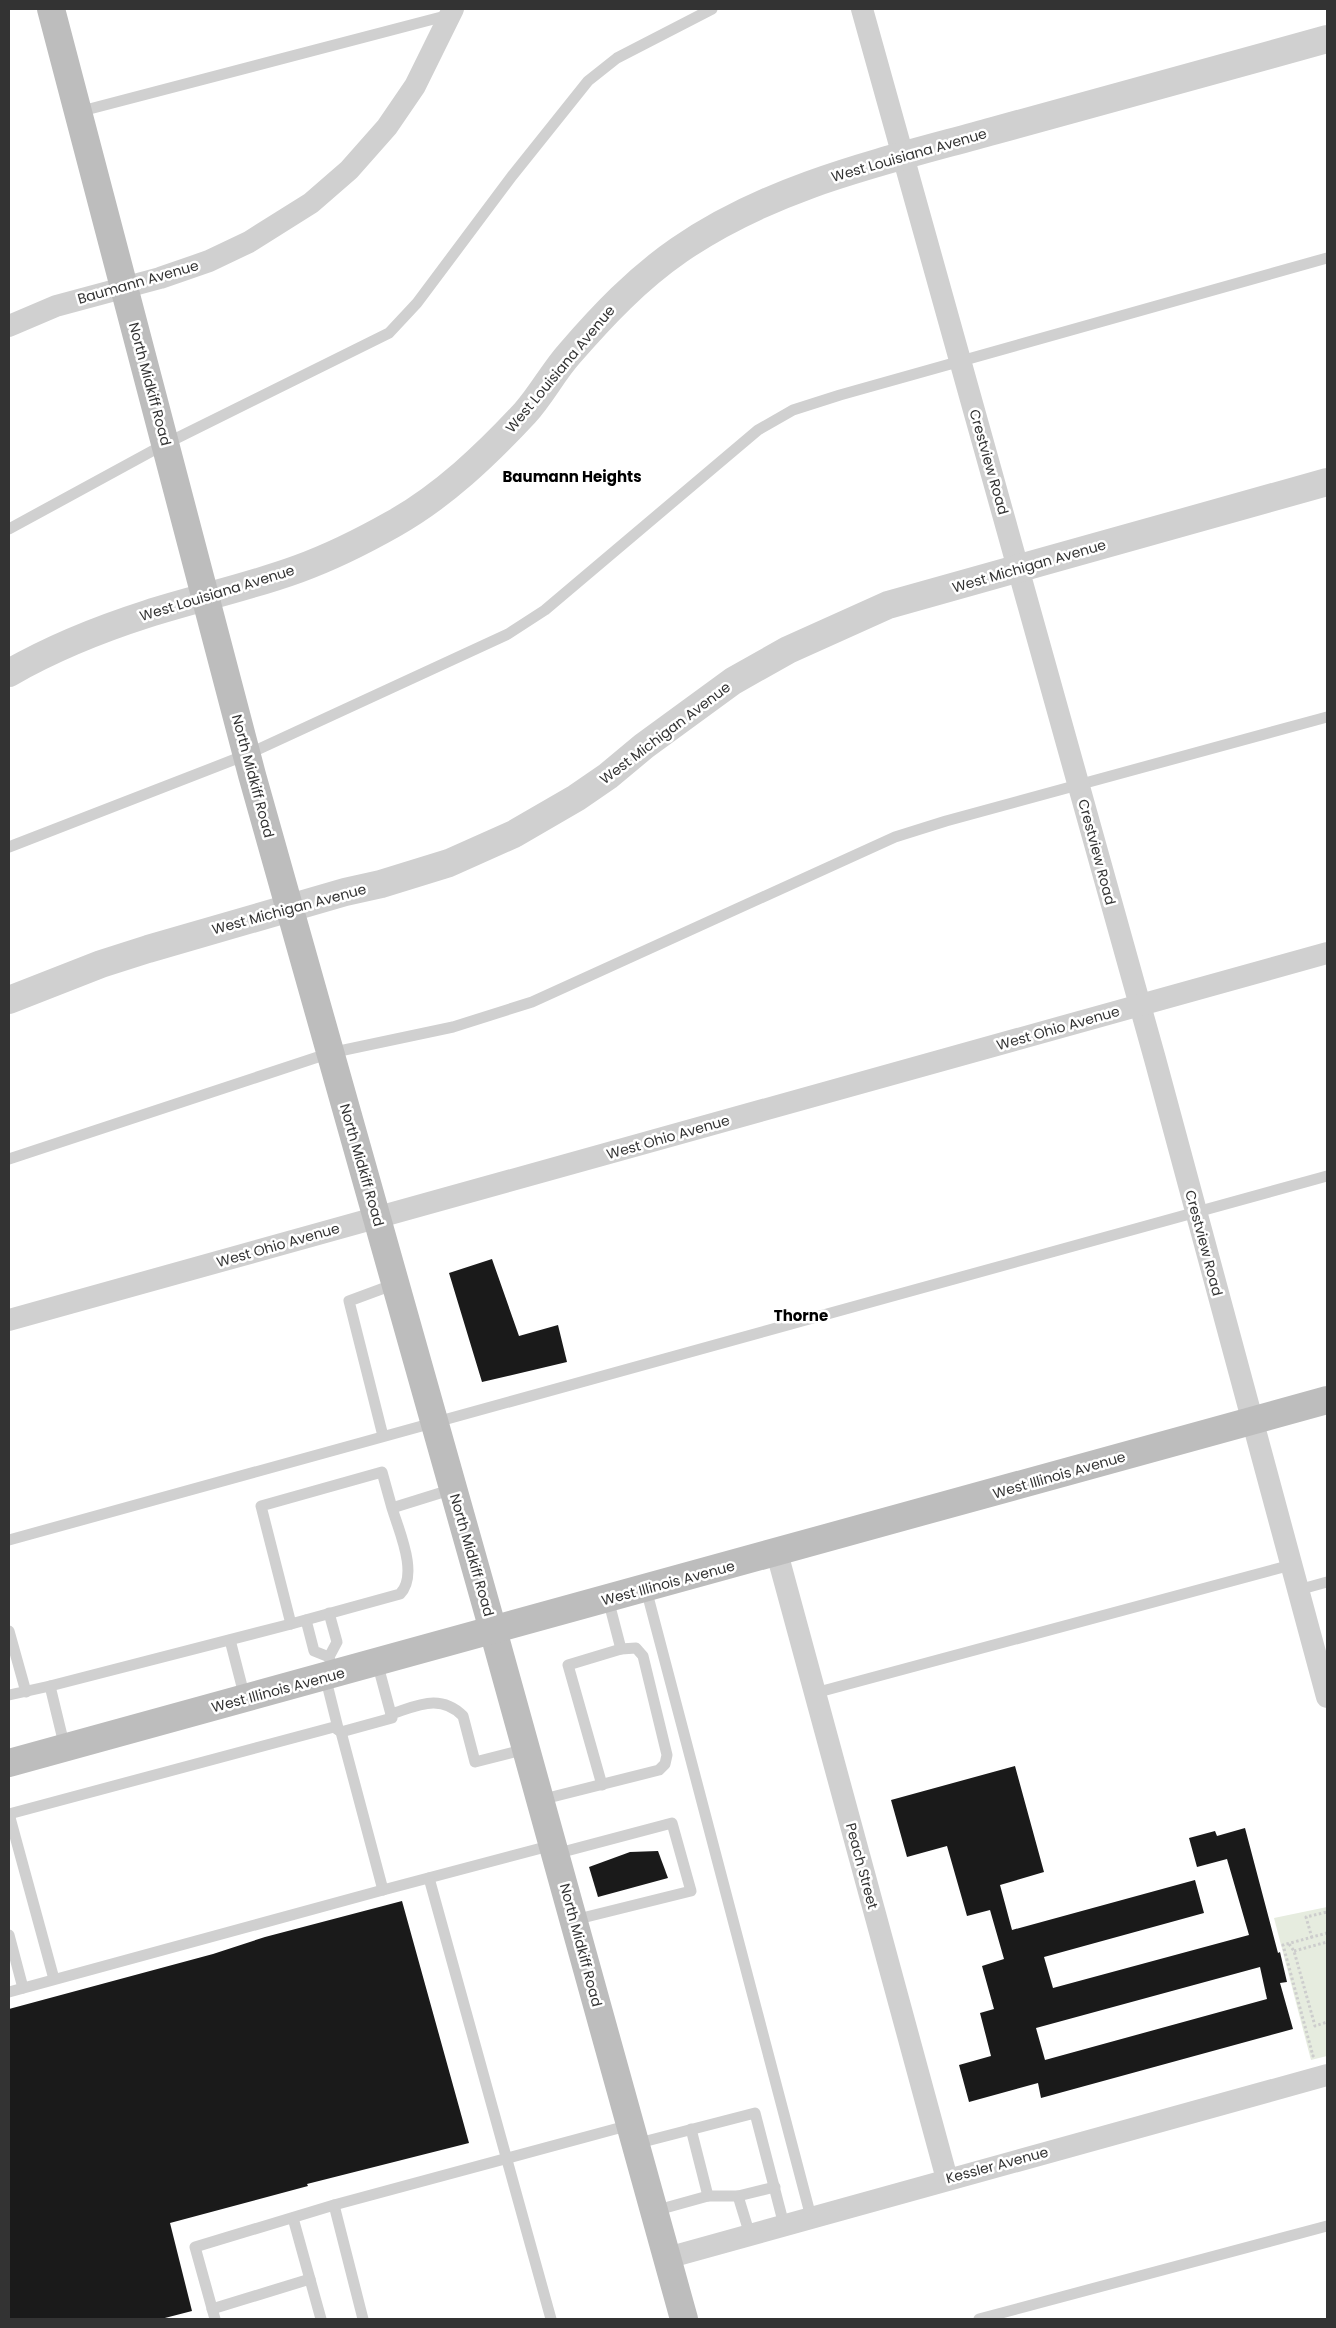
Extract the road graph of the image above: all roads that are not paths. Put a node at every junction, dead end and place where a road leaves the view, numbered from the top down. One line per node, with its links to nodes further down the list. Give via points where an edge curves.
1 (51, 9): 6 (main road, North Midkiff Road)
2 (712, 9): 12 (lane, via 617,58 588,81 417,303 389,333)
3 (862, 9): 7 (street, Crestview Road)
4 (452, 12): 6 (lane); 9 (street, Baumann Avenue, via 415,86 387,127 328,190 288,220 237,248 173,274)
5 (1327, 39): 7 (street, West Louisiana Avenue)
6 (78, 112): 9 (main road, North Midkiff Road)
7 (902, 156): 11 (street, Crestview Road); 16 (street, West Louisiana Avenue, via 775,197 718,225 650,271 616,301 568,355 512,427 464,474 434,497 394,524 326,558)
8 (1327, 258): 11 (lane)
9 (124, 287): 10 (street, Baumann Avenue, via 56,306); 12 (main road, North Midkiff Road)
10 (9, 326)
11 (960, 360): 15 (street, Crestview Road); 19 (lane, via 793,410 758,430 545,610 508,634)
12 (165, 444): 14 (lane); 16 (main road, North Midkiff Road)
13 (1327, 482): 15 (street, West Michigan Avenue)
14 (9, 529)
15 (1019, 569): 20 (street, Crestview Road); 22 (street, West Michigan Avenue, via 888,605 788,650 708,698 608,776 520,831 449,863)
16 (205, 597): 17 (street, West Louisiana Avenue, via 118,624); 19 (main road, North Midkiff Road)
17 (9, 673)
18 (1327, 717): 20 (lane)
19 (246, 755): 21 (lane); 22 (main road, North Midkiff Road)
20 (1079, 786): 25 (street, Crestview Road); 26 (lane, via 895,837 532,1002 453,1027)
21 (9, 847)
22 (290, 908): 24 (street, West Michigan Avenue, via 101,964); 26 (main road, North Midkiff Road)
23 (1327, 953): 25 (street, West Ohio Avenue)
24 (9, 1000)
25 (1140, 1005): 29 (street, Crestview Road); 30 (street, West Ohio Avenue)
26 (330, 1053): 27 (lane); 30 (main road, North Midkiff Road)
27 (9, 1158)
28 (1327, 1176): 29 (lane)
29 (1196, 1212): 34 (street, Crestview Road); 35 (lane)
30 (377, 1218): 31 (main road, North Midkiff Road); 32 (street, West Ohio Avenue)
31 (395, 1284): 35 (main road, North Midkiff Road); 36 (lane, via 349,1301)
32 (9, 1320)
33 (1327, 1400): 34 (main road, West Illinois Avenue)
34 (1252, 1421): 40 (main road, West Illinois Avenue); 41 (street, Crestview Road)
35 (434, 1422): 36 (lane); 37 (main road, North Midkiff Road)
36 (383, 1436): 39 (lane)
37 (453, 1488): 38 (lane); 49 (main road, North Midkiff Road)
38 (392, 1508): 46 (lane, via 408,1566 405,1589 400,1594); 48 (lane, via 382,1472 261,1506)
39 (9, 1540)
40 (777, 1553): 43 (main road, West Illinois Avenue); 57 (street, Peach Street)
41 (1291, 1565): 44 (street, Crestview Road); 57 (lane)
42 (1327, 1582): 44 (lane)
43 (646, 1589): 45 (main road, West Illinois Avenue); 87 (lane)
44 (1298, 1590): 59 (street, Crestview Road)
45 (608, 1599): 49 (main road, West Illinois Avenue); 52 (lane)
46 (329, 1613): 47 (lane); 54 (lane, via 337,1642)
47 (306, 1620): 48 (lane); 54 (lane, via 314,1651)
48 (291, 1624): 51 (lane)
49 (493, 1630): 53 (main road, West Illinois Avenue); 64 (main road, North Midkiff Road)
50 (9, 1631): 56 (lane)
51 (230, 1640): 55 (lane); 60 (lane)
52 (620, 1649): 66 (lane, via 568,1665); 66 (lane, via 636,1648 643,1656 668,1755 659,1770)
53 (377, 1662): 54 (main road, West Illinois Avenue); 61 (lane)
54 (330, 1669): 60 (main road, West Illinois Avenue); 62 (lane)
55 (50, 1686): 56 (lane); 63 (lane)
56 (26, 1692): 58 (lane)
57 (815, 1693): 81 (street, Peach Street)
58 (9, 1695)
59 (1327, 1697)
60 (245, 1698): 63 (main road, West Illinois Avenue)
61 (391, 1714): 62 (lane, via 392,1718); 64 (lane, via 433,1702 445,1704 463,1716 475,1762)
62 (339, 1730): 68 (lane, via 325,1729); 71 (lane)
63 (65, 1748): 65 (main road, West Illinois Avenue)
64 (526, 1748): 67 (main road, North Midkiff Road)
65 (9, 1764)
66 (602, 1785): 67 (lane)
67 (540, 1800): 69 (main road, North Midkiff Road)
68 (9, 1814): 74 (lane)
69 (554, 1850): 70 (lane); 72 (main road, North Midkiff Road); 72 (lane, via 672,1823 675,1833 690,1890)
70 (429, 1878): 71 (lane); 80 (lane)
71 (383, 1890): 74 (lane)
72 (574, 1920): 79 (main road, North Midkiff Road)
73 (9, 1935): 75 (lane)
74 (54, 1979): 75 (lane)
75 (23, 1988): 76 (lane)
76 (9, 1992)
77 (1327, 2075): 81 (street, Kessler Avenue)
78 (691, 2128): 79 (lane); 82 (lane, via 755,2113); 83 (lane)
79 (633, 2134): 80 (lane); 86 (main road, North Midkiff Road)
80 (506, 2158): 85 (lane); 98 (lane)
81 (947, 2179): 87 (street, Kessler Avenue)
82 (775, 2187): 84 (lane); 89 (lane)
83 (708, 2196): 84 (lane); 86 (lane)
84 (738, 2196): 91 (lane)
85 (334, 2206): 88 (lane); 97 (lane)
86 (654, 2211): 92 (main road, North Midkiff Road)
87 (811, 2217): 89 (street, Kessler Avenue)
88 (293, 2218): 93 (lane); 94 (lane, via 195,2247)
89 (784, 2225): 91 (street, Kessler Avenue)
90 (1327, 2226): 99 (lane)
91 (750, 2234): 92 (street, Kessler Avenue)
92 (667, 2258): 95 (main road, North Midkiff Road)
93 (310, 2279): 94 (lane); 96 (lane)
94 (213, 2314)
95 (679, 2318)
96 (321, 2319)
97 (363, 2319)
98 (551, 2319)
99 (979, 2319)

